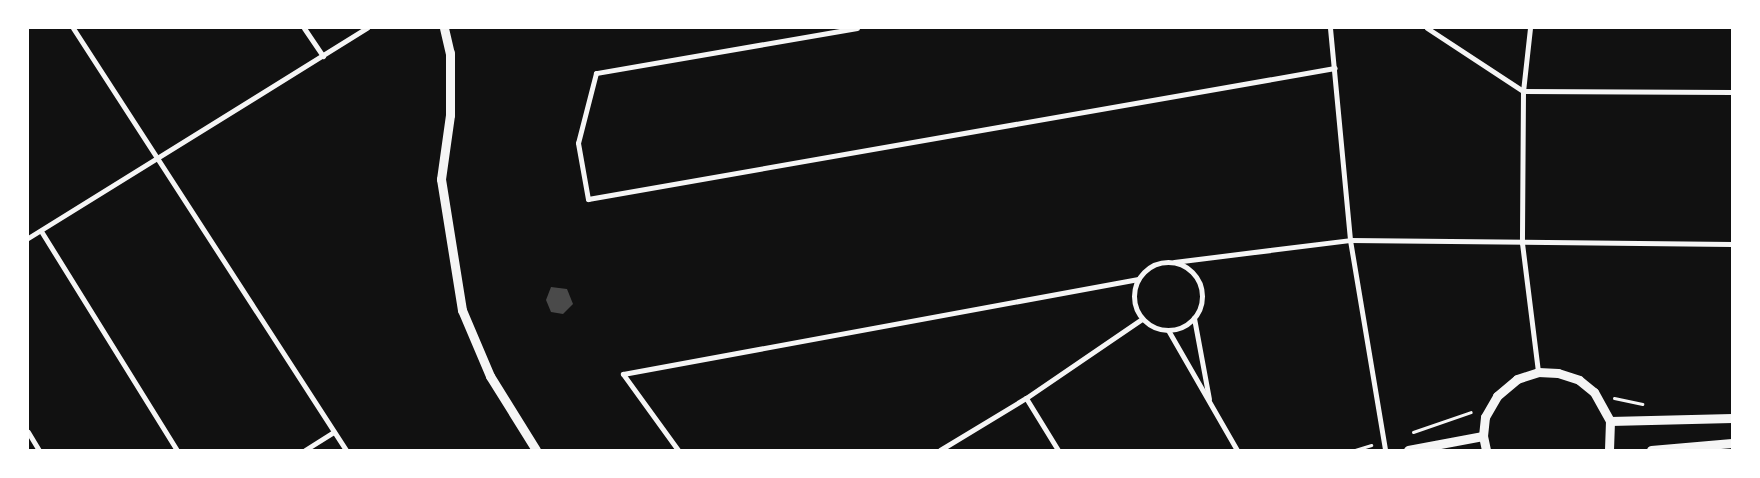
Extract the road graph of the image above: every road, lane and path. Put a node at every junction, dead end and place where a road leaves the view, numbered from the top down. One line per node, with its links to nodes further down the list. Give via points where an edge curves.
1 (73, 28): 13 (street)
2 (304, 28): 9 (street)
3 (367, 28): 9 (street)
4 (444, 28): 42 (street, via 450,53 450,115 441,179 462,310 490,376)
5 (857, 28): 10 (street, via 596,72 578,142 588,199)
6 (1330, 28): 10 (street)
7 (1427, 28): 11 (street)
8 (1530, 28): 11 (street)
9 (323, 56): 13 (street)
10 (1335, 68): 16 (street)
11 (1523, 91): 12 (street); 17 (street)
12 (1732, 92)
13 (159, 158): 14 (street); 33 (street)
14 (41, 231): 15 (street); 39 (street)
15 (28, 238)
16 (1350, 240): 17 (street); 19 (street); 36 (street)
17 (1522, 243): 18 (street); 24 (street)
18 (1732, 244)
19 (1174, 262): 20 (street, via 1153,265); 21 (street, via 1192,272 1201,290)
20 (1138, 279): 22 (street, via 1134,300); 43 (street, via 624,374)
21 (1194, 318): 23 (street, via 1177,329); 28 (street)
22 (1142, 319): 23 (street, via 1158,329); 26 (street)
23 (1168, 330): 28 (street)
24 (1538, 372): 31 (street, via 1558,373 1579,380 1594,392); 35 (street, via 1517,380 1496,396 1485,417)
25 (1611, 395): 27 (path, via 1621,402)
26 (1026, 398): 44 (street); 45 (street)
27 (1645, 404)
28 (1210, 405): 46 (street)
29 (1477, 406): 34 (path, via 1461,417)
30 (1732, 418): 31 (street)
31 (1610, 421): 51 (street)
32 (28, 432): 38 (street)
33 (334, 432): 40 (street); 41 (street)
34 (1410, 433)
35 (1482, 436): 49 (street); 50 (street)
36 (1384, 440): 47 (path); 48 (street)
37 (1732, 443): 52 (street)
38 (39, 450)
39 (177, 450)
40 (305, 450)
41 (346, 450)
42 (536, 450)
43 (678, 450)
44 (940, 450)
45 (1058, 450)
46 (1237, 450)
47 (1355, 450)
48 (1385, 450)
49 (1408, 450)
50 (1486, 450)
51 (1609, 450)
52 (1651, 450)

